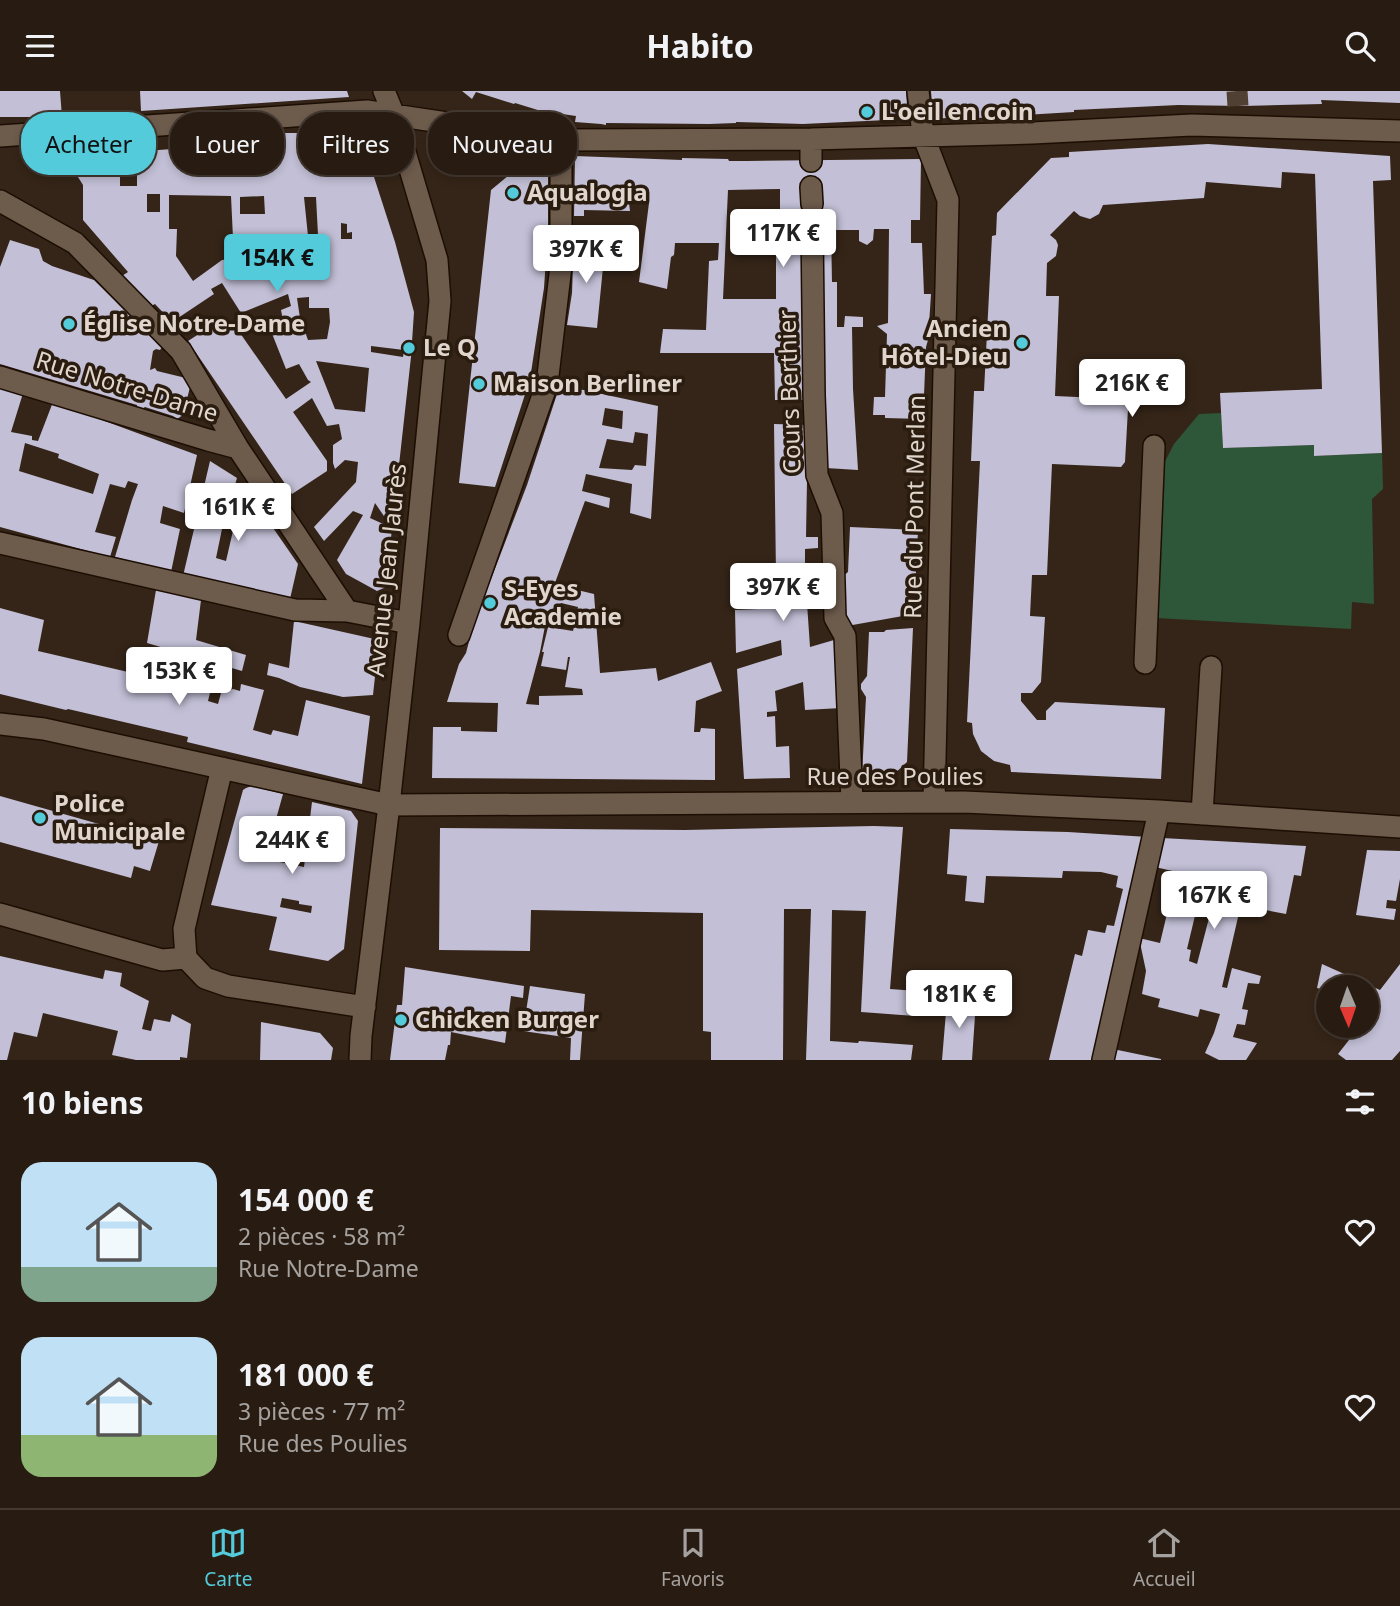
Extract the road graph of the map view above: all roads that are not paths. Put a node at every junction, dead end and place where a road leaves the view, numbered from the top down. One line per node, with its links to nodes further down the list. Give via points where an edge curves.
1 (384, 91): 5 (street, Avenue Jean Jaurès)
2 (918, 91): 8 (street, Rue du Pont Merlan)
3 (352, 112): 4 (street)
4 (374, 112)
5 (393, 112)
6 (298, 116): 9 (street)
7 (1400, 131): 8 (street, via 1238,116 1192,125)
8 (923, 135): 10 (street); 29 (street, Rue du Pont Merlan, via 948,199)
9 (0, 136)
10 (811, 139): 11 (street); 12 (street)
11 (577, 140)
12 (811, 161)
13 (412, 175): 22 (street, Avenue Jean Jaurès, via 437,260 440,301)
14 (561, 175): 23 (street, via 561,266 547,384)
15 (2, 209): 19 (street, Rue Notre-Dame, via 75,243 181,351)
16 (812, 226): 28 (street, Cours Berthier, via 817,475 832,513 835,618 845,636)
17 (0, 377): 19 (street, Rue Notre-Dame)
18 (1154, 446): 24 (street)
19 (238, 448): 21 (street, Rue Notre-Dame)
20 (0, 543): 21 (street, via 295,610)
21 (346, 611): 22 (street)
22 (409, 623): 30 (street, Avenue Jean Jaurès)
23 (460, 635)
24 (1145, 663)
25 (1211, 667): 32 (street)
26 (0, 724): 27 (street, Rue des Poulies, via 44,729)
27 (222, 768): 30 (street, Rue des Poulies); 35 (street, via 184,929)
28 (852, 802): 29 (street, Rue des Poulies); 30 (street, Rue des Poulies)
29 (934, 802): 31 (street, Rue des Poulies)
30 (389, 806): 36 (street, Avenue Jean Jaurès)
31 (1159, 811): 32 (street, Rue des Poulies); 38 (street)
32 (1202, 814): 33 (street, Rue des Poulies)
33 (1400, 827)
34 (0, 914): 35 (street, via 162,960)
35 (186, 958): 36 (street, via 205,978 228,986)
36 (365, 1007): 37 (street, Avenue Jean Jaurès)
37 (360, 1060)
38 (1103, 1060)

